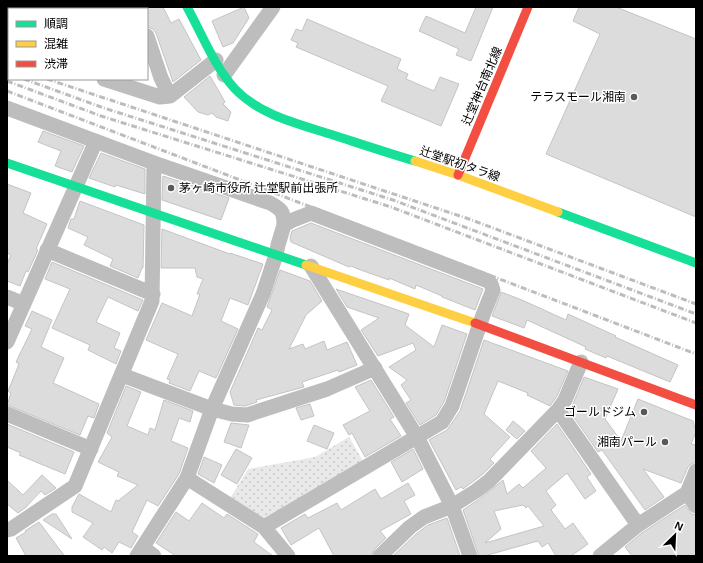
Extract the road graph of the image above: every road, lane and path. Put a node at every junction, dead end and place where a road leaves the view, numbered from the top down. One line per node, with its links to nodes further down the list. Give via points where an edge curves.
1 (187, 7): 5 (street, 辻堂駅初タラ線)
2 (273, 7): 6 (street)
3 (528, 7): 13 (street, 辻堂神台南北線)
4 (148, 39): 8 (street)
5 (216, 60): 6 (street, 辻堂駅初タラ線); 8 (street)
6 (224, 75): 13 (street, 辻堂駅初タラ線, via 241,95 260,109 283,119)
7 (107, 80): 8 (street, via 160,97)
8 (170, 96)
9 (7, 108): 10 (street)
10 (96, 141): 12 (street); 14 (street)
11 (7, 163): 14 (street)
12 (154, 163): 15 (street); 16 (street, via 270,203 279,208 284,215)
13 (458, 175): 19 (street, 辻堂駅初タラ線)
14 (74, 186): 15 (street); 17 (street)
15 (153, 212): 18 (street); 21 (street)
16 (284, 225): 18 (street); 24 (street, via 310,213 488,280 493,290)
17 (47, 250): 21 (street); 23 (street)
18 (276, 255): 20 (street); 30 (street, via 263,294)
19 (696, 263)
20 (311, 266): 24 (street); 27 (street)
21 (153, 294): 28 (street)
22 (7, 297): 23 (street)
23 (24, 304): 25 (street)
24 (480, 325): 26 (street); 33 (street, via 447,416)
25 (7, 342)
26 (581, 362): 29 (street); 31 (street)
27 (375, 368): 30 (street, via 327,389 246,415); 33 (street)
28 (122, 375): 30 (street); 34 (street)
29 (696, 405)
30 (212, 409): 36 (street)
31 (558, 410): 38 (street, via 489,481); 40 (street)
32 (7, 414): 34 (street)
33 (418, 437): 38 (street); 41 (street)
34 (91, 449): 42 (street, via 75,486)
35 (696, 471): 37 (street)
36 (187, 478): 41 (street); 43 (street)
37 (687, 493): 39 (street); 40 (street)
38 (452, 506): 45 (street, via 424,517); 46 (street)
39 (696, 506)
40 (638, 525): 47 (street)
41 (264, 527): 44 (street)
42 (7, 530)
43 (144, 554)
44 (288, 556)
45 (380, 556)
46 (470, 556)
47 (600, 556)

